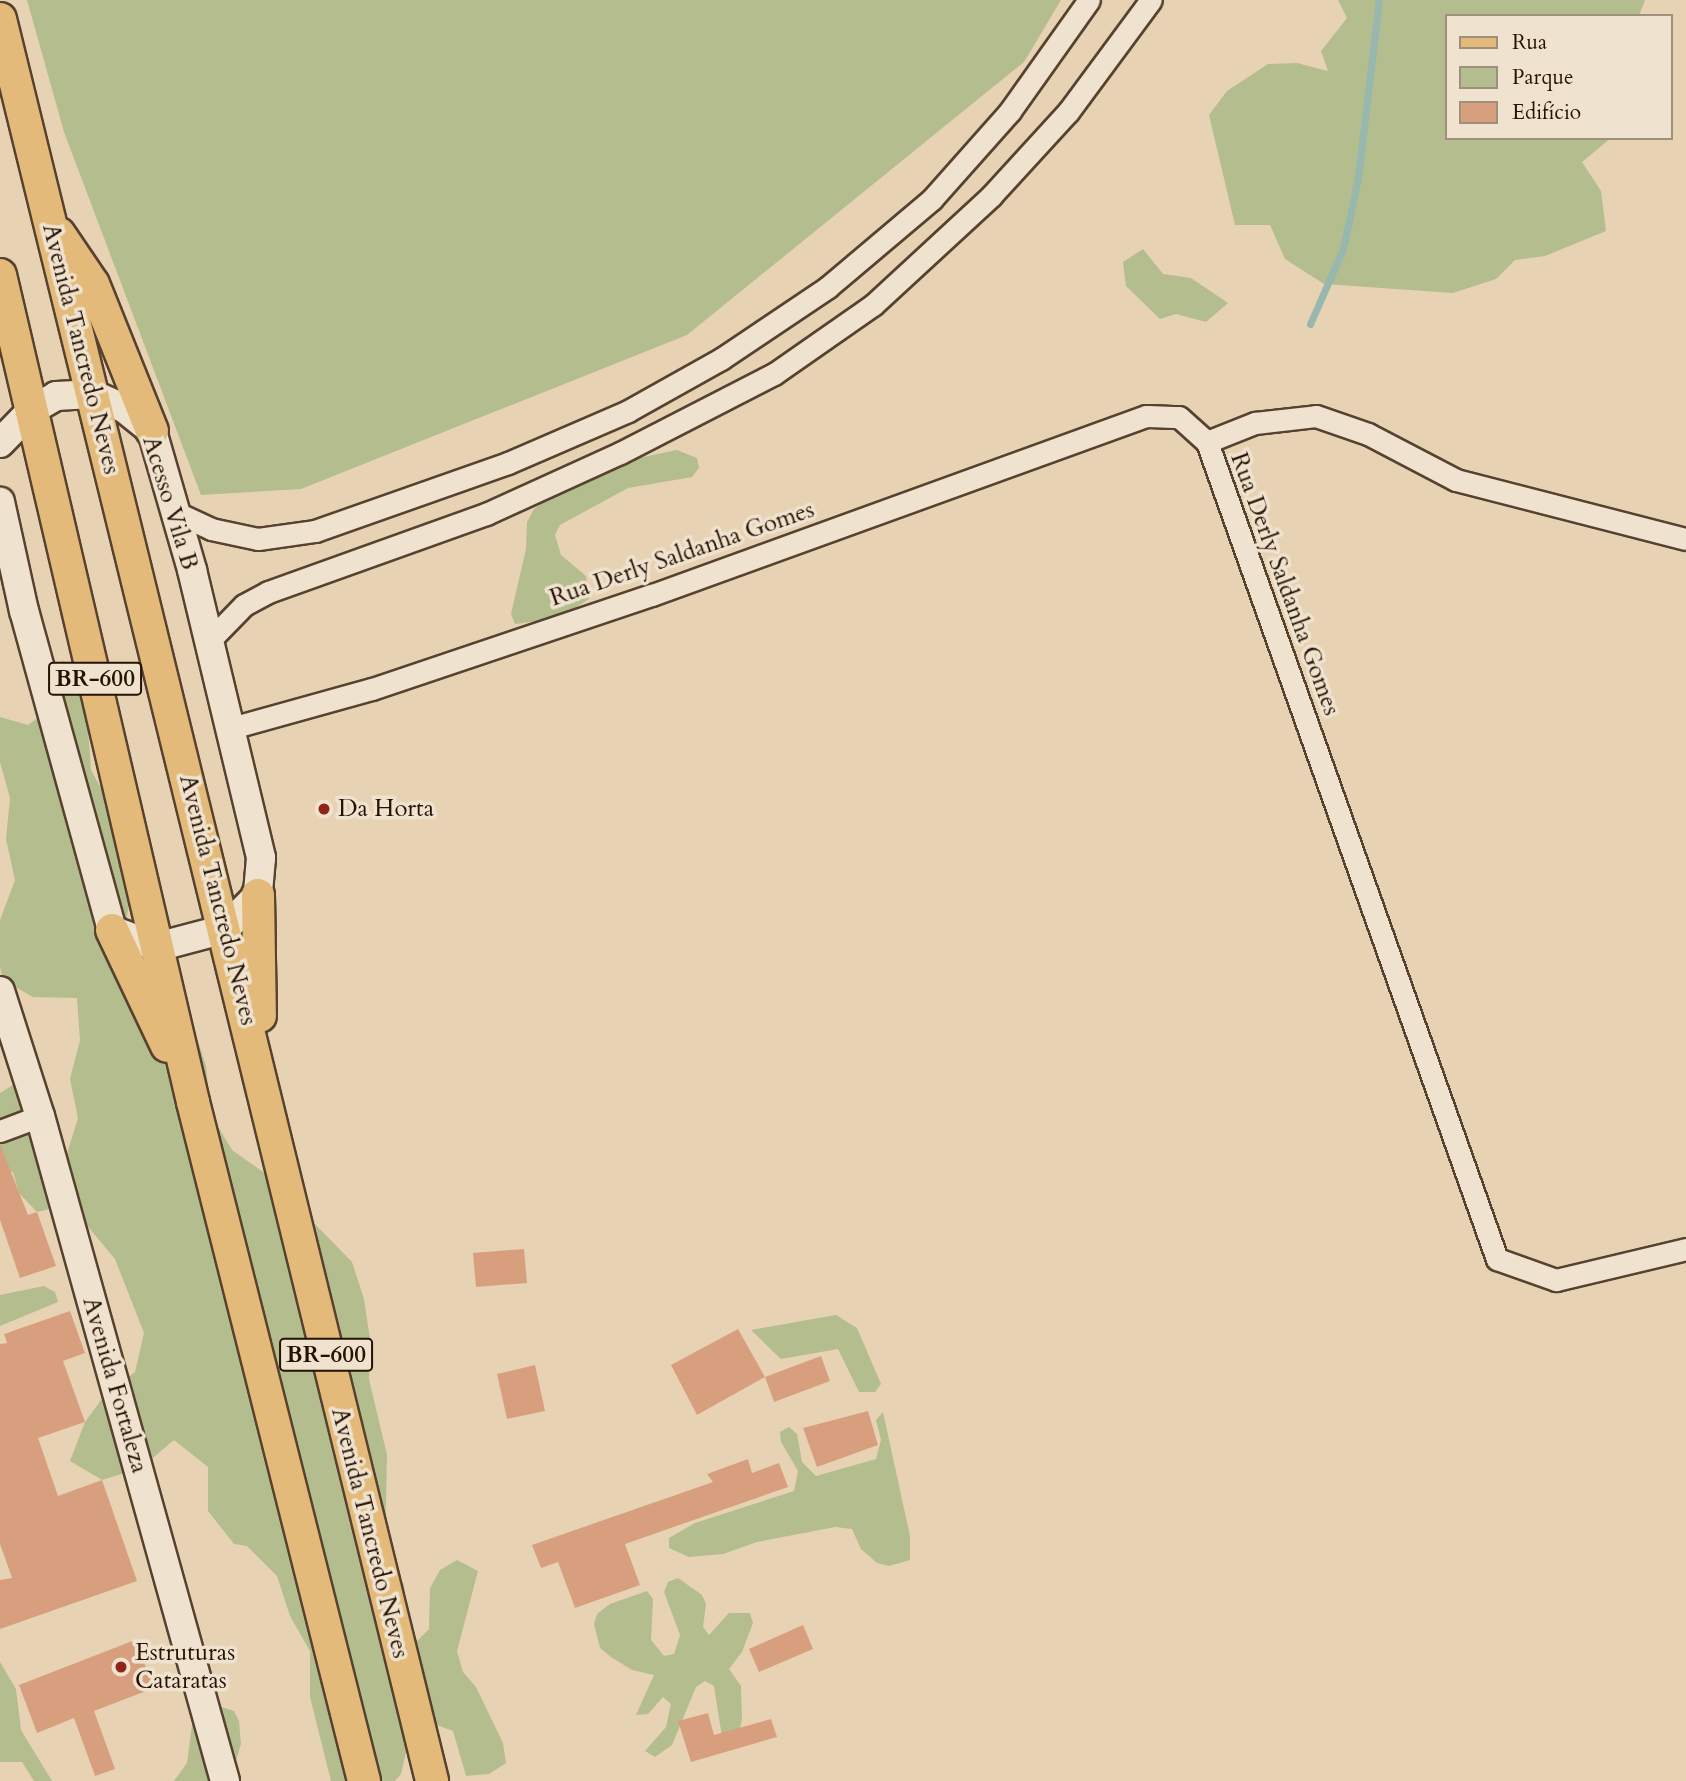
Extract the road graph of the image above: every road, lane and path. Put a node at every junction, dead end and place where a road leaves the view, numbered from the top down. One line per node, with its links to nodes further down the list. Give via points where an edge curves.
1 (1089, 0): 12 (street, via 1010,111 932,199 828,287 710,365 628,411 508,463 315,531 258,539 211,529)
2 (1152, 0): 15 (street, via 1068,112 991,196 873,305 774,374 620,453 486,514 268,592 244,605)
3 (0, 19): 4 (main road, Avenida Tancredo Neves / BR-600)
4 (48, 216): 6 (main road, Avenida Tancredo Neves / BR-600); 8 (main road, via 93,284)
5 (0, 275): 7 (main road, BR-600)
6 (92, 394): 7 (street, via 56,396); 8 (street, Acesso Vila B, via 124,408); 18 (main road, Avenida Tancredo Neves / BR-600)
7 (32, 410): 10 (street); 20 (main road, BR-600)
8 (152, 431): 12 (street, Acesso Vila B)
9 (1207, 442): 13 (street, via 1255,424 1316,416 1368,434 1457,480); 16 (street, Rua Derly Saldanha Gomes, via 1179,417 1146,416 652,595 372,688); 26 (street, Rua Derly Saldanha Gomes, via 1497,1259 1556,1280)
10 (0, 443)
11 (0, 502): 14 (street)
12 (177, 513): 15 (street, Acesso Vila B)
13 (1686, 539)
14 (12, 608): 19 (street)
15 (209, 641): 16 (street, Acesso Vila B)
16 (231, 728): 17 (street, Acesso Vila B, via 261,858)
17 (258, 895): 18 (street); 22 (main road)
18 (225, 929): 20 (street); 22 (main road, Avenida Tancredo Neves / BR-600)
19 (112, 930): 20 (street); 23 (main road)
20 (157, 947): 23 (main road, BR-600)
21 (0, 991): 24 (street, Avenida Fortaleza)
22 (262, 1073): 29 (main road, Avenida Tancredo Neves / BR-600, via 345,1438)
23 (194, 1102): 28 (main road, BR-600)
24 (40, 1116): 25 (street); 27 (street, Avenida Fortaleza)
25 (0, 1131)
26 (1686, 1249)
27 (225, 1781)
28 (364, 1781)
29 (432, 1781)

